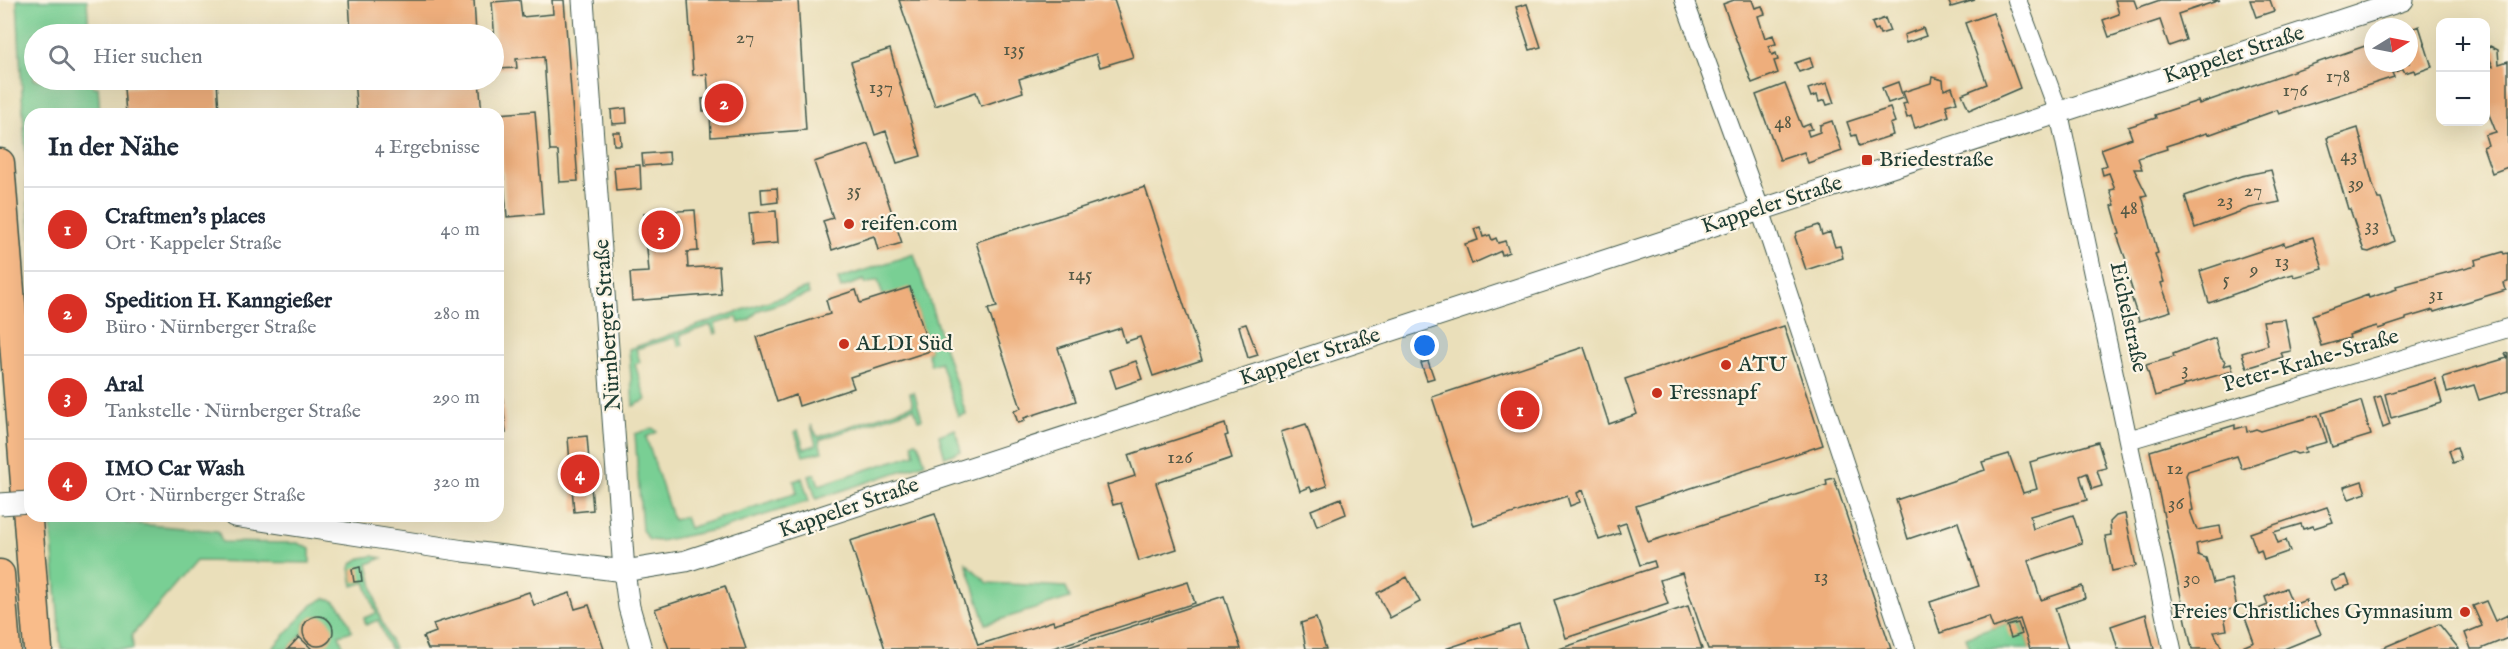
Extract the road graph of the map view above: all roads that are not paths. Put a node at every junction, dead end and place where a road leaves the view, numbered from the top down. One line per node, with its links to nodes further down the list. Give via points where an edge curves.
1 (583, 0): 15 (street, Nürnberger Straße)
2 (1684, 0): 7 (street)
3 (2017, 0): 5 (street, Eichelstraße)
4 (2403, 0): 5 (street, Kappeler Straße)
5 (2059, 113): 7 (street, Kappeler Straße); 9 (street, Eichelstraße)
6 (0, 163): 10 (highway)
7 (1760, 209): 15 (street, Kappeler Straße, via 720,551); 20 (street)
8 (2508, 328): 9 (street, Peter-Krahe-Straße)
9 (2128, 440): 21 (street, Eichelstraße)
10 (24, 470)
11 (24, 502): 12 (street, bridge)
12 (0, 504)
13 (28, 522): 18 (highway)
14 (273, 522): 15 (street, Kappeler Straße)
15 (624, 571): 19 (street, Nürnberger Straße)
16 (0, 574): 17 (highway)
17 (6, 649)
18 (38, 649)
19 (641, 649)
20 (1906, 649)
21 (2172, 649)

